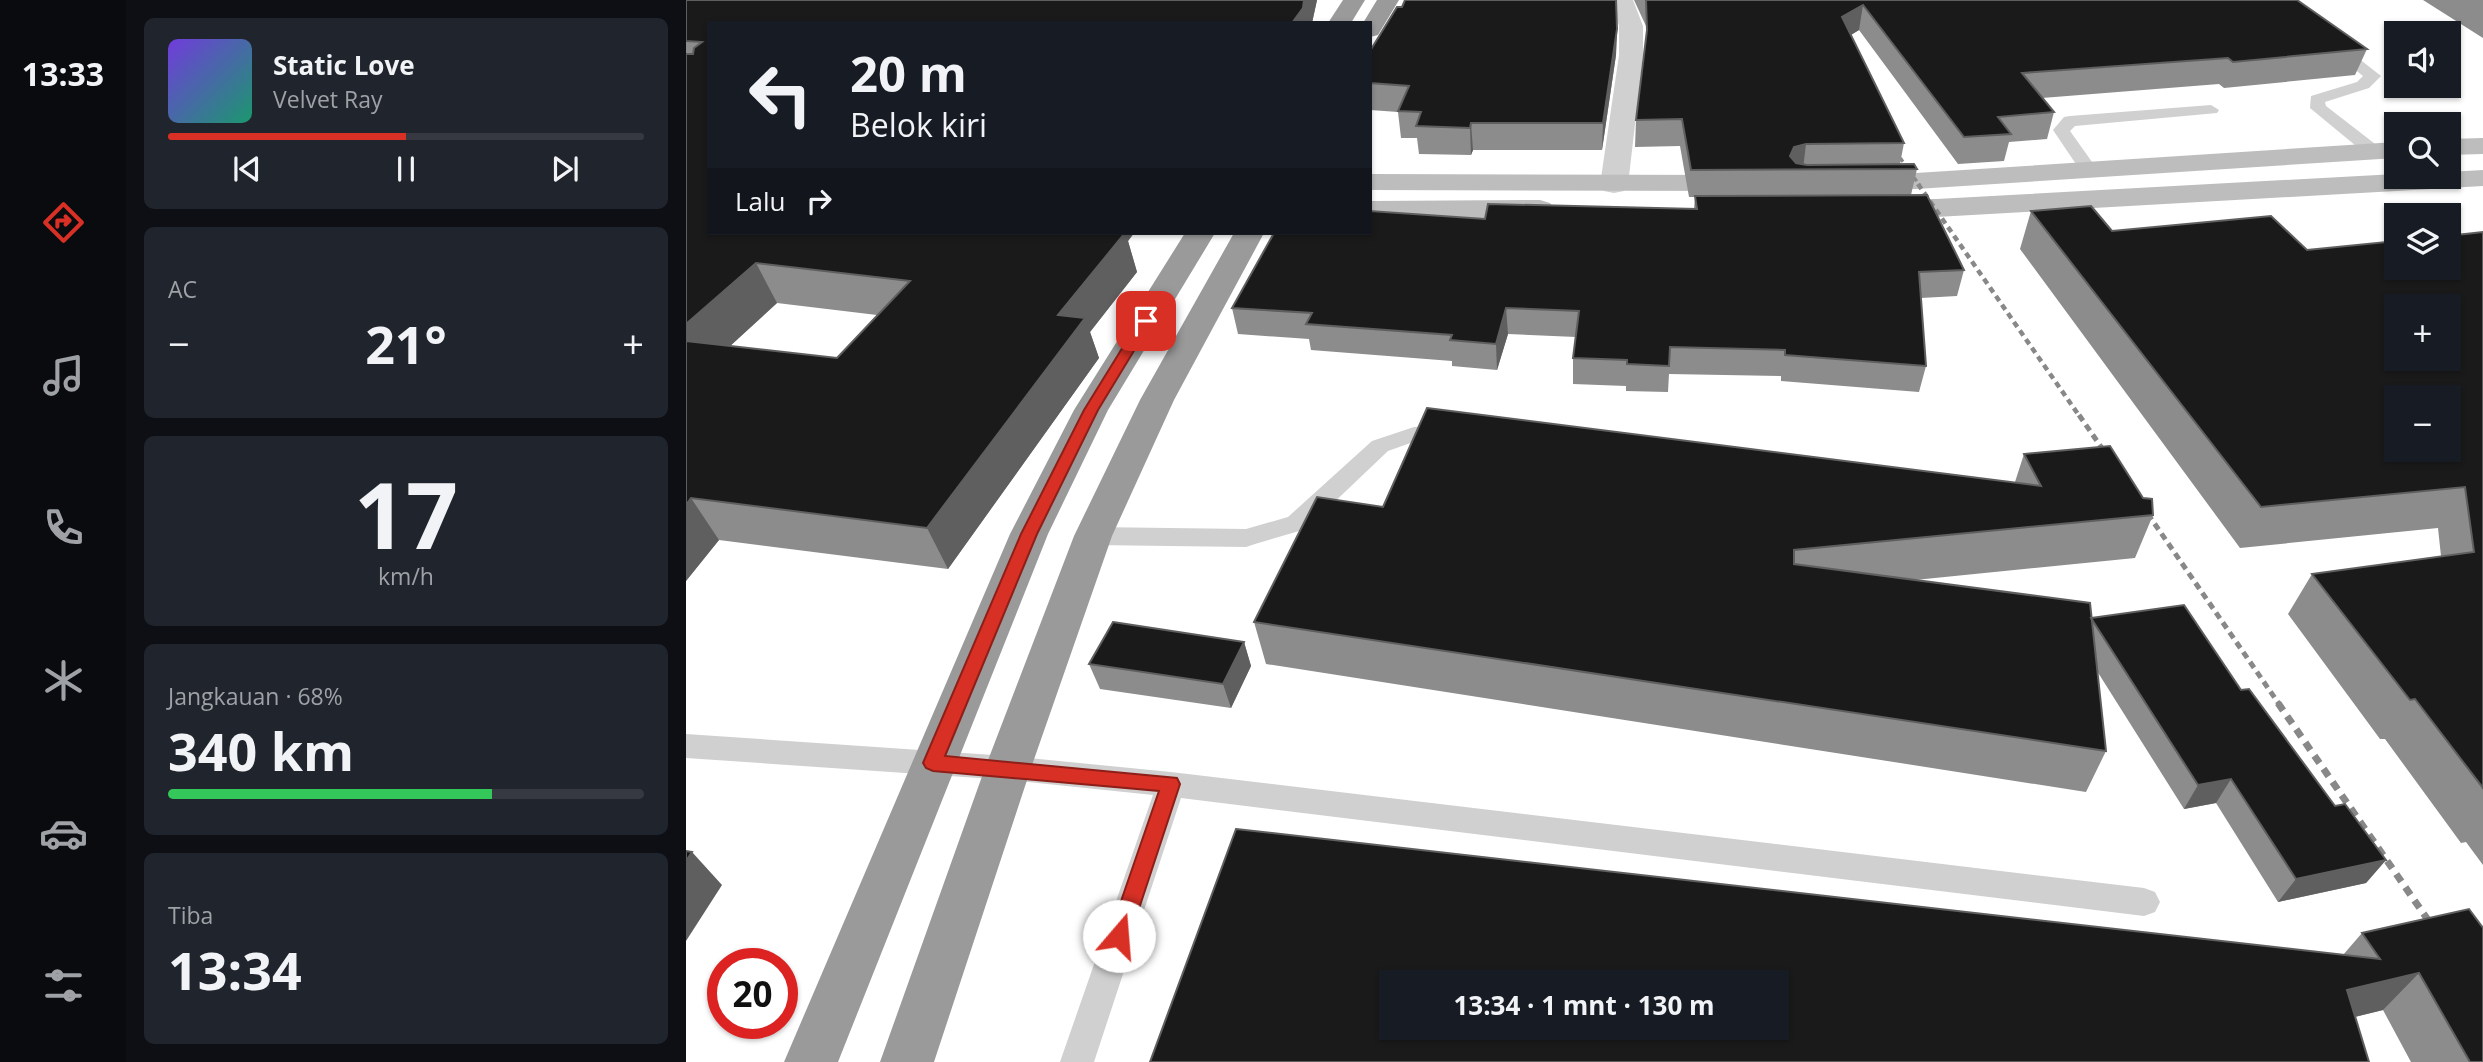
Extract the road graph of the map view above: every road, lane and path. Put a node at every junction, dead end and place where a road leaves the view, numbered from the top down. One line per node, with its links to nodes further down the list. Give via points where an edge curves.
1 (1354, 0): 4 (highway)
2 (1388, 0): 5 (highway)
3 (1622, 0): 17 (street, via 1631,26 1631,55)
4 (1340, 21)
5 (1372, 27)
6 (2318, 34): 10 (lane, via 2373,76 2363,86 2317,99 2318,108)
7 (2211, 110): 12 (lane, via 2070,121 2061,131)
8 (2483, 146): 9 (street)
9 (2461, 147)
10 (2384, 150)
11 (2384, 151): 12 (street)
12 (2088, 170): 14 (street)
13 (2483, 178): 18 (street, via 1936,208)
14 (1833, 182)
15 (1372, 183): 17 (street)
16 (1765, 183): 17 (street)
17 (1614, 185)
18 (1853, 208)
19 (1743, 209): 20 (street)
20 (1372, 210)
21 (1199, 235): 26 (highway, via 1091,410 1029,534)
22 (1248, 235): 24 (highway, via 1157,400)
23 (1471, 432): 24 (lane, via 1415,434 1380,446 1297,523 1271,532 1246,538)
24 (1093, 536): 27 (highway)
25 (686, 746): 26 (lane)
26 (933, 763): 27 (lane); 30 (highway)
27 (1008, 768): 28 (lane); 31 (highway)
28 (1171, 784): 29 (lane); 32 (lane)
29 (2144, 902)
30 (811, 1062)
31 (906, 1062)
32 (1077, 1062)

